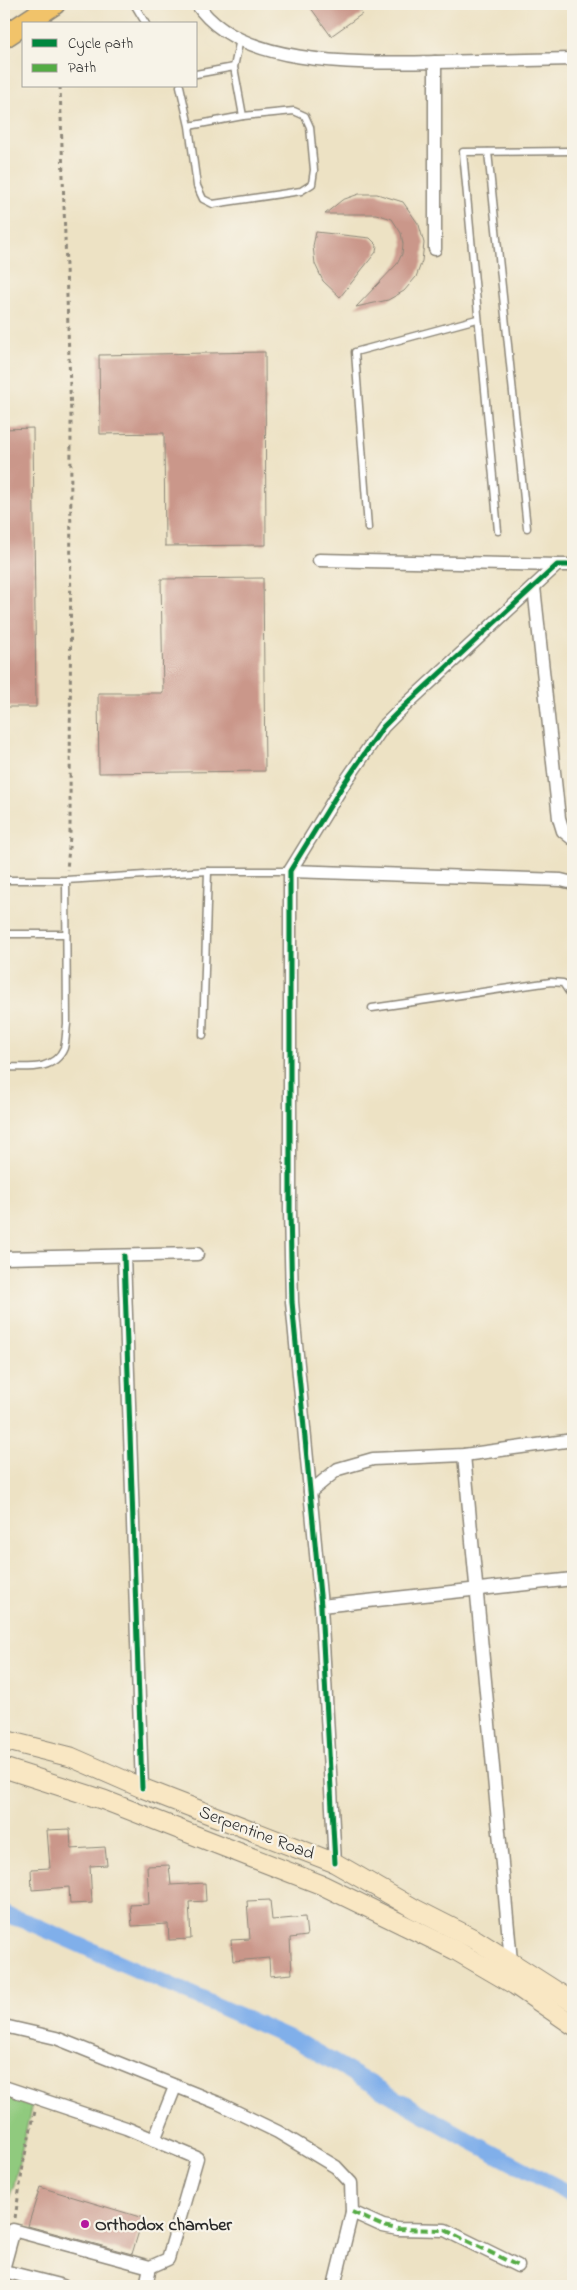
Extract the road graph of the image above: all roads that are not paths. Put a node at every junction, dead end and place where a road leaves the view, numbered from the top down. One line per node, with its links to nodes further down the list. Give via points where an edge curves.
1 (54, 4): 4 (highway)
2 (134, 4): 5 (lane)
3 (197, 4): 8 (street, via 227,34)
4 (27, 22)
5 (145, 22)
6 (22, 25): 7 (highway)
7 (4, 37)
8 (241, 39): 10 (street, via 297,57 342,62); 11 (lane)
9 (573, 59): 10 (street)
10 (435, 62): 18 (street)
11 (234, 66): 12 (lane); 14 (lane)
12 (198, 74)
13 (180, 88): 15 (lane)
14 (244, 116): 15 (lane); 15 (lane, via 294,111 305,116 311,136 312,184 301,191 213,204 203,199 197,186)
15 (189, 126)
16 (573, 151): 17 (lane)
17 (488, 152): 19 (lane, via 464,152); 21 (lane)
18 (435, 249)
19 (477, 319): 20 (lane, via 355,352); 22 (lane)
20 (368, 528)
21 (527, 528)
22 (498, 531)
23 (319, 560): 24 (street)
24 (557, 565): 25 (street); 26 (street)
25 (573, 565)
26 (534, 587): 27 (street, via 559,818 563,831); 29 (street, via 421,689 384,728 343,785)
27 (573, 840)
28 (208, 871): 29 (lane); 31 (lane); 37 (lane)
29 (290, 871): 32 (street); 44 (street, via 292,1302)
30 (4, 880): 31 (lane)
31 (66, 880): 34 (lane)
32 (573, 883)
33 (4, 934): 34 (lane)
34 (66, 934): 38 (lane, via 67,1024 64,1048 56,1060 46,1066)
35 (573, 998): 36 (lane, via 563,983 551,982)
36 (372, 1008)
37 (203, 1035)
38 (4, 1067)
39 (197, 1254): 40 (street)
40 (124, 1256): 41 (street); 50 (street)
41 (4, 1258)
42 (573, 1440): 43 (street)
43 (464, 1455): 44 (street, via 374,1458 338,1469); 46 (street)
44 (310, 1492): 47 (street)
45 (573, 1579): 46 (street)
46 (477, 1589): 47 (street); 52 (street)
47 (321, 1606): 51 (street)
48 (4, 1740): 50 (main road, Serpentine Road, via 71,1757)
49 (4, 1768): 54 (main road, via 94,1796 322,1885 455,1950 515,1985)
50 (142, 1788): 51 (main road, Serpentine Road)
51 (335, 1863): 52 (main road, Serpentine Road)
52 (512, 1961): 53 (main road, Serpentine Road)
53 (573, 2002)
54 (573, 2025)
55 (4, 2026): 57 (street, via 56,2038)
56 (4, 2087): 58 (street)
57 (175, 2087): 58 (street); 59 (street, via 218,2103 278,2132 336,2166 351,2183)
58 (154, 2140): 62 (street, via 197,2158 168,2258)
59 (352, 2212): 61 (street, via 398,2229 445,2230); 66 (street)
60 (4, 2266): 62 (street, via 13,2232)
61 (518, 2266)
62 (150, 2267): 65 (street)
63 (4, 2271): 64 (street)
64 (63, 2286)
65 (146, 2286)
66 (334, 2286)

